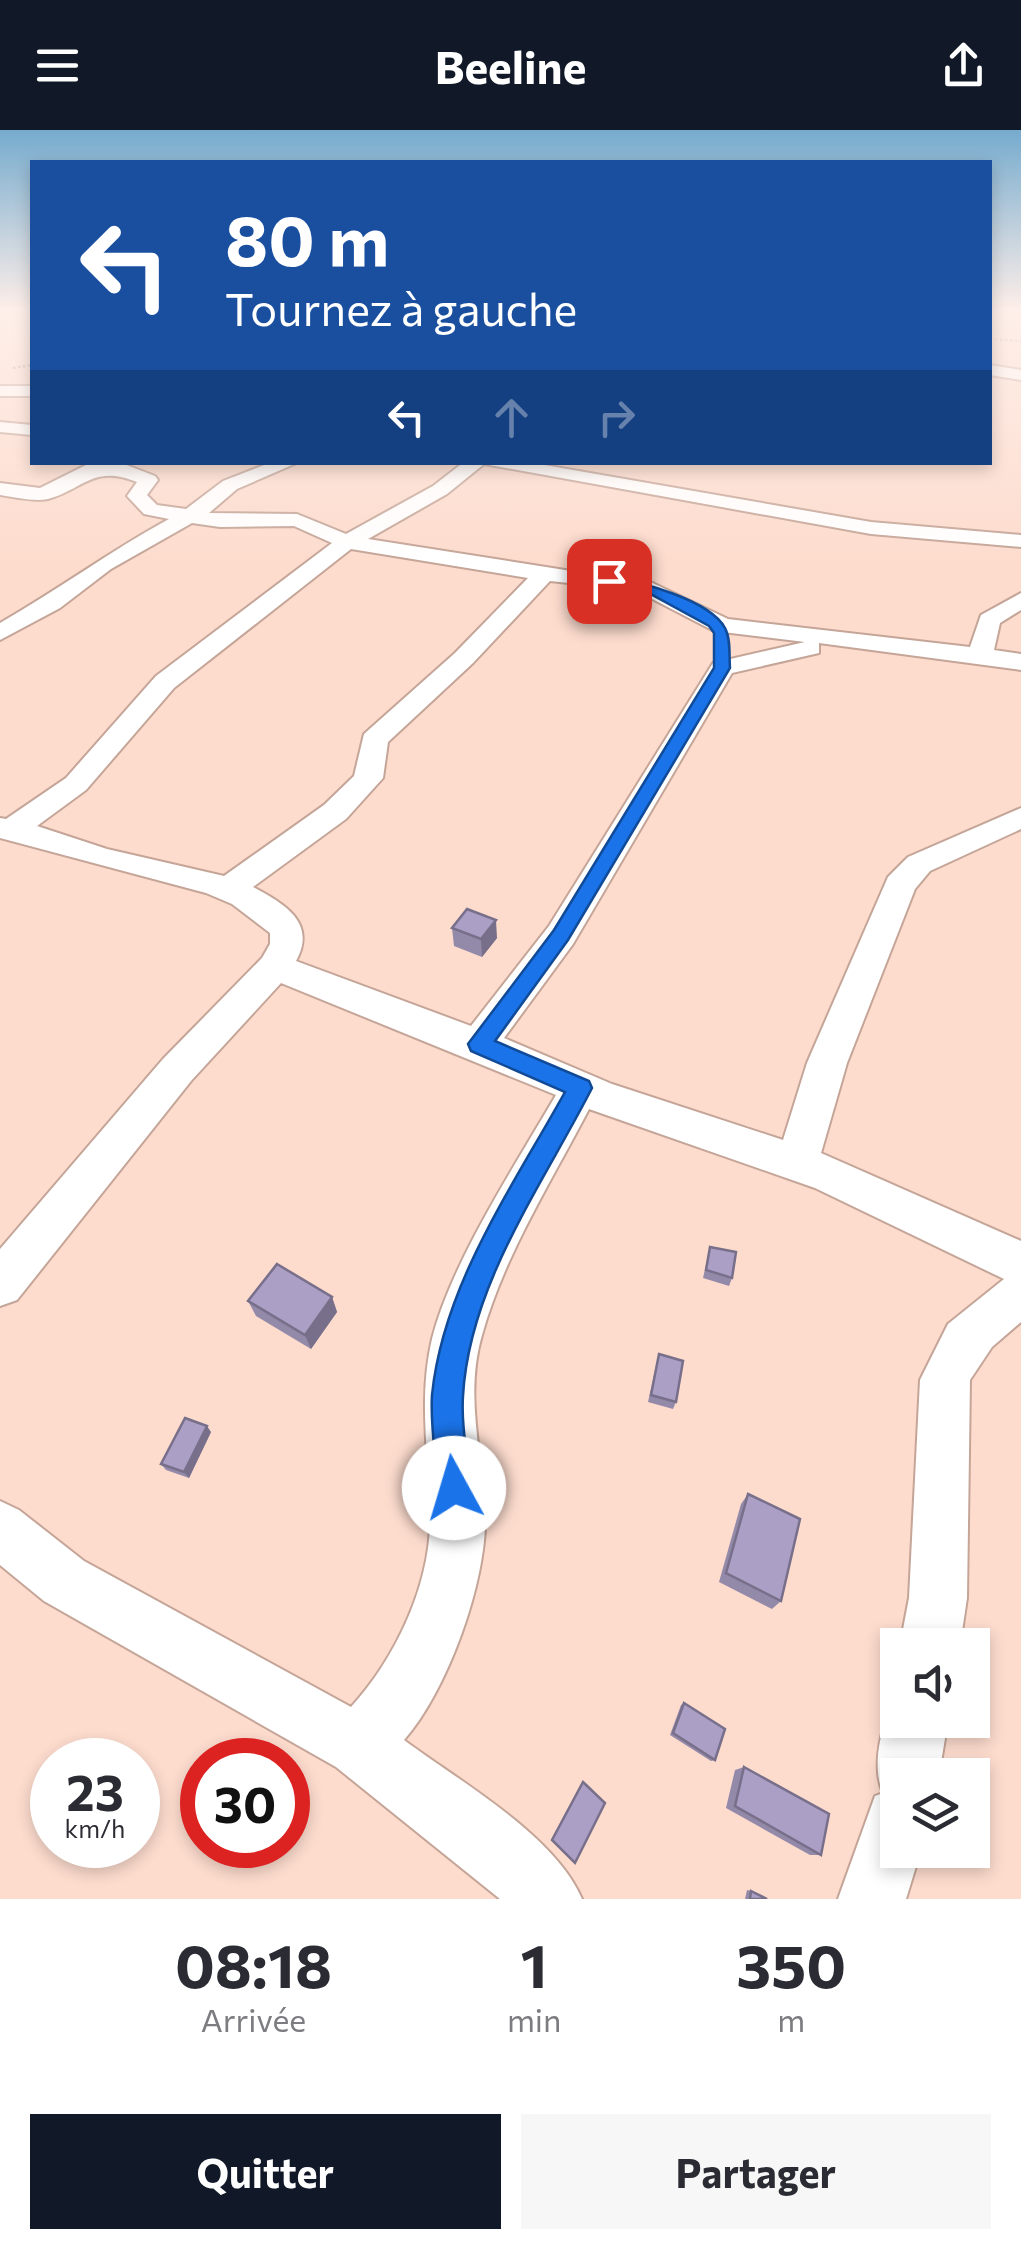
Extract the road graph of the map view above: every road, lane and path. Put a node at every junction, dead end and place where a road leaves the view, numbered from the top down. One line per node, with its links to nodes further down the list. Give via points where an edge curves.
1 (0, 428): 2 (street)
2 (30, 430)
3 (282, 465): 10 (street, via 230,485)
4 (472, 465): 12 (street)
5 (509, 465): 11 (street, via 871,528)
6 (95, 466): 8 (street); 10 (street, via 138,473 148,480 137,496 144,504)
7 (0, 489): 8 (street)
8 (43, 494): 9 (street)
9 (0, 513)
10 (188, 516): 12 (street, via 297,520); 16 (street)
11 (1021, 541)
12 (347, 542): 13 (street); 22 (street, via 165,682 76,784)
13 (544, 574): 15 (street, via 640,584); 23 (street, via 374,740 368,778 335,812)
14 (1021, 600): 18 (street, via 989,620)
15 (714, 623): 17 (street); 20 (street, via 721,632)
16 (0, 633)
17 (883, 642): 18 (street); 20 (street, via 790,649)
18 (980, 656): 19 (street)
19 (1021, 662)
20 (722, 668): 25 (street, via 561,935)
21 (1021, 817): 27 (street, via 919,864 900,885 827,1063)
22 (6, 828): 23 (street)
23 (226, 891): 24 (street, via 252,901 287,929 288,944)
24 (275, 967): 25 (street); 29 (street, via 176,1070)
25 (479, 1044): 26 (street)
26 (580, 1088): 27 (street); 33 (street, via 494,1246 457,1336 447,1398 458,1518 452,1569 398,1701)
27 (797, 1163): 28 (street)
28 (1021, 1264)
29 (0, 1284)
30 (1021, 1294): 32 (street, via 952,1355 944,1380)
31 (0, 1529): 33 (street, via 64,1581)
32 (933, 1628)
33 (358, 1745): 35 (street, via 488,1842)
34 (882, 1868): 36 (street)
35 (548, 1899)
36 (872, 1899)

